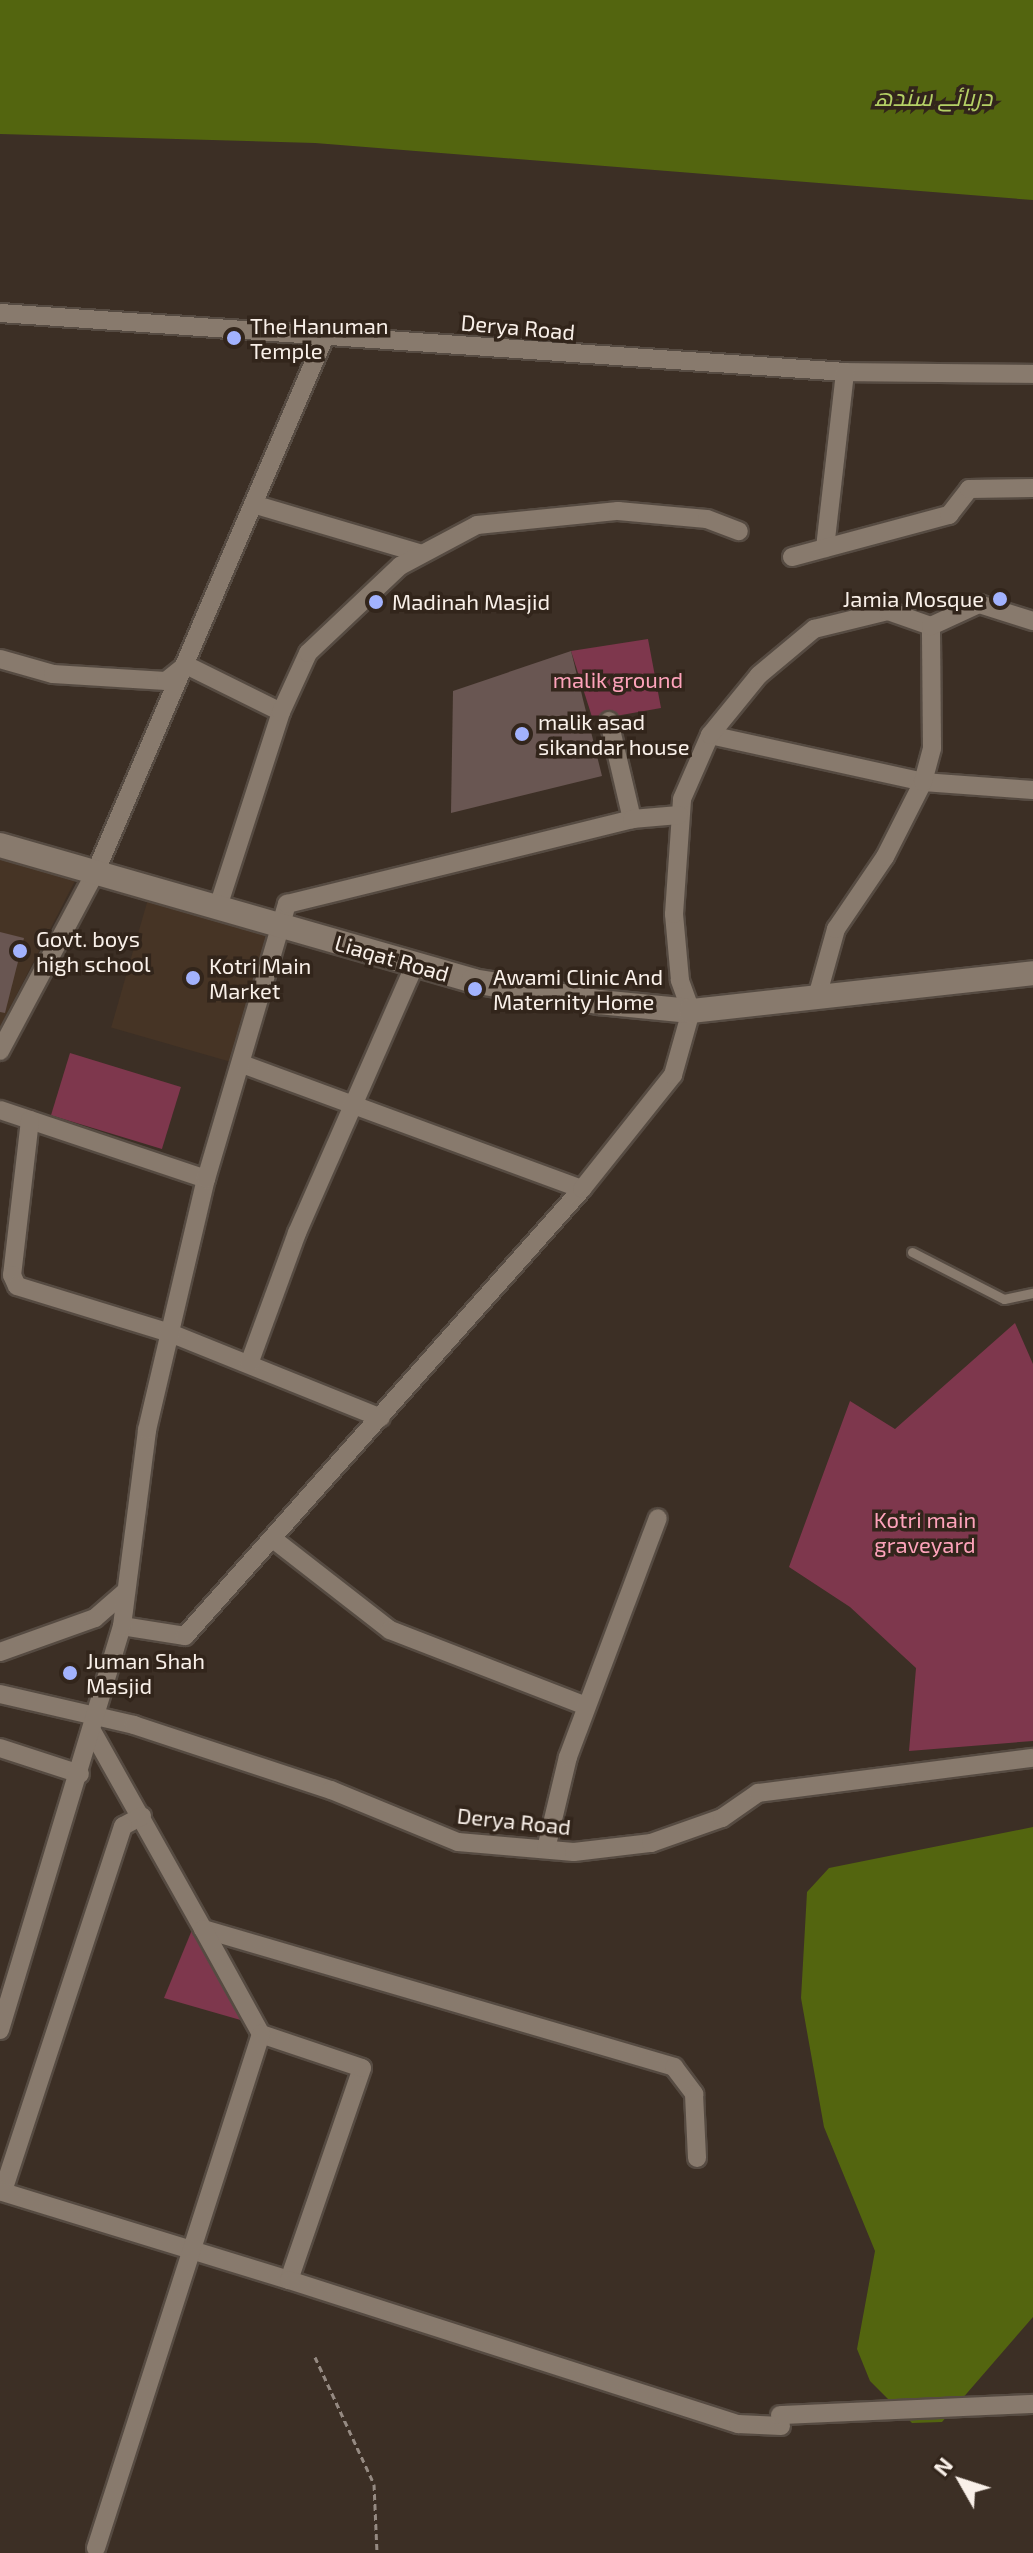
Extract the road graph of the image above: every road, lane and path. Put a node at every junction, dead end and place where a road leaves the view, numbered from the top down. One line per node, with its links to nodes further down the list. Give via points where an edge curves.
1 (0, 313): 2 (street, Derya Road)
2 (326, 334): 3 (street, Derya Road); 6 (street)
3 (845, 372): 4 (street, Derya Road); 8 (street)
4 (1033, 374)
5 (1033, 488): 8 (street, via 969,489 949,515)
6 (256, 505): 9 (street); 14 (street)
7 (739, 531): 9 (street, via 665,513 532,517 477,525)
8 (825, 548): 10 (street)
9 (419, 553): 15 (street, via 308,653)
10 (792, 557)
11 (1033, 621): 12 (street, via 979,604)
12 (931, 626): 17 (street, via 888,611 814,629 759,675); 18 (street, via 932,748)
13 (0, 659): 14 (street, via 53,674 166,681)
14 (186, 665): 15 (street); 23 (street)
15 (281, 712): 24 (street)
16 (609, 721): 21 (street)
17 (710, 735): 18 (street); 20 (street)
18 (923, 782): 19 (street); 28 (street, via 885,857 836,929)
19 (1033, 790)
20 (679, 815): 21 (street); 29 (street, via 674,914 680,980)
21 (632, 819): 25 (street, via 287,904)
22 (0, 845): 23 (street, Liaqat Road)
23 (96, 871): 24 (street, Liaqat Road); 30 (street)
24 (218, 907): 25 (street, Liaqat Road)
25 (284, 926): 26 (street, Liaqat Road); 31 (street)
26 (415, 964): 29 (street, Liaqat Road, via 473,981); 32 (street)
27 (1033, 973): 28 (street, Liaqat Road)
28 (817, 997): 29 (street, Liaqat Road)
29 (691, 1011): 36 (street, via 673,1075)
30 (0, 1051)
31 (242, 1064): 32 (street); 35 (street)
32 (353, 1106): 36 (street); 40 (street)
33 (0, 1110): 34 (street)
34 (30, 1120): 35 (street); 39 (street, via 13,1281)
35 (206, 1179): 39 (street)
36 (582, 1189): 41 (street)
37 (912, 1252): 38 (lane, via 1004,1299)
38 (1033, 1293)
39 (170, 1333): 40 (street); 44 (street)
40 (249, 1364): 41 (street)
41 (381, 1418): 43 (street)
42 (658, 1518): 48 (street)
43 (273, 1539): 45 (street, via 185,1636); 48 (street, via 390,1630)
44 (124, 1593): 45 (street); 46 (street, via 95,1618)
45 (122, 1626): 49 (street)
46 (0, 1652)
47 (0, 1694): 49 (street, Derya Road)
48 (586, 1706): 54 (street)
49 (94, 1724): 52 (street); 53 (street); 54 (street, Derya Road, via 331,1790 458,1842)
50 (0, 1748): 52 (street)
51 (1033, 1758): 54 (street, Derya Road, via 758,1793 722,1818 651,1843)
52 (80, 1774): 56 (street)
53 (142, 1816): 55 (street); 59 (street, via 123,1826 3,2192)
54 (546, 1849)
55 (203, 1929): 57 (street); 58 (street, via 674,2067 694,2094)
56 (0, 2030)
57 (261, 2034): 59 (street); 60 (street, via 362,2068)
58 (697, 2158)
59 (188, 2249): 60 (street); 63 (street)
60 (289, 2280): 62 (street, via 738,2424)
61 (315, 2357): 64 (path, via 374,2484)
62 (1033, 2404)
63 (96, 2548)
64 (377, 2553)

